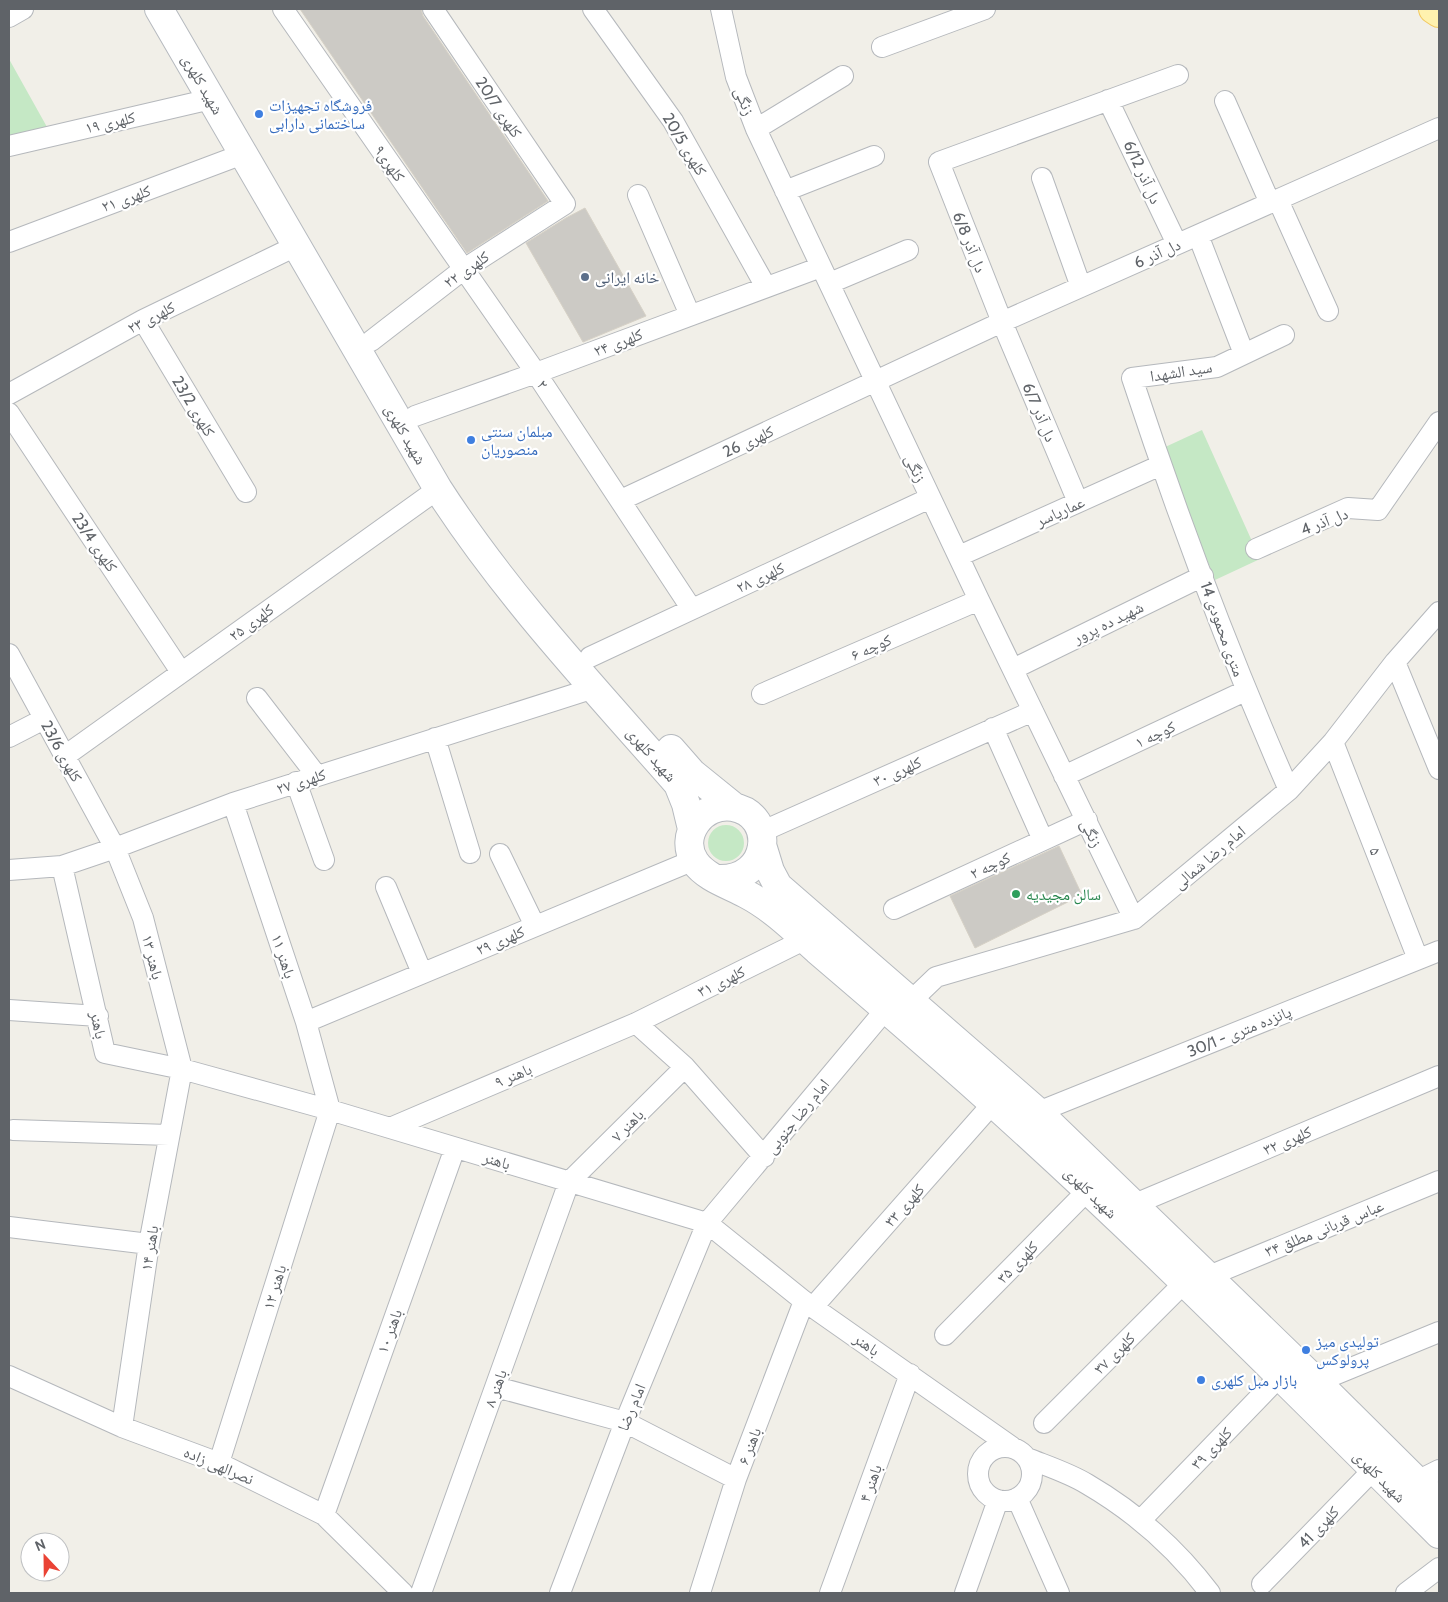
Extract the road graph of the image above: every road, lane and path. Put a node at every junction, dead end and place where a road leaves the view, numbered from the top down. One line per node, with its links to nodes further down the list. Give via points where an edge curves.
1 (23, 9): 11 (street)
2 (159, 9): 15 (main road, شهید کلهری)
3 (179, 9): 42 (main road, شهید کلهری)
4 (283, 9): 33 (street, کلهری۹)
5 (433, 9): 27 (street, کلهری 20/7)
6 (592, 9): 35 (street, کلهری 20/5, via 673,121)
7 (721, 9): 19 (street, زنگی, via 736,77)
8 (985, 9): 12 (street)
9 (1433, 9): 10 (main road)
10 (1439, 13)
11 (9, 16)
12 (882, 47)
13 (1178, 75): 16 (street)
14 (843, 76): 19 (street)
15 (211, 99): 20 (street, کلهری ۱۹); 21 (main road, شهید کلهری)
16 (1108, 100): 30 (street, دل آذر 6/12); 40 (street, دل آذر 6/8, via 939,162)
17 (1225, 101): 26 (street)
18 (1439, 128): 26 (street, دل آذر 6)
19 (756, 129): 24 (street, زنگی)
20 (9, 146)
21 (244, 154): 29 (street, کلهری ۲۱); 31 (main road, شهید کلهری)
22 (874, 156): 24 (street)
23 (1042, 178): 36 (street)
24 (785, 191): 34 (street, زنگی)
25 (638, 195): 38 (street)
26 (1274, 202): 28 (street, دل آذر 6); 37 (street)
27 (565, 204): 33 (street, کلهری ۲۲)
28 (1198, 235): 30 (street, دل آذر 6); 43 (street)
29 (9, 242)
30 (1177, 244): 36 (street, دل آذر 6)
31 (296, 246): 39 (street, کلهری ۲۳); 51 (main road, شهید کلهری)
32 (908, 250): 34 (street, کلهری ۲۴)
33 (464, 269): 42 (street, کلهری ۲۲); 44 (street, ۲)
34 (825, 275): 35 (street, کلهری ۲۴); 45 (street, زنگی)
35 (766, 286): 38 (street, کلهری ۲۴)
36 (1081, 287): 40 (street, دل آذر 6)
37 (1328, 311)
38 (690, 315): 44 (street, کلهری ۲۴)
39 (143, 320): 46 (street, کلهری ۲۳); 52 (street, کلهری 23/2)
40 (1002, 322): 45 (street, دل آذر 6); 55 (street, دل آذر 6/7)
41 (1284, 335): 43 (street, سید الشهدا)
42 (371, 341): 48 (main road, شهید کلهری)
43 (1244, 354): 50 (street, سید الشهدا, via 1217,367 1132,378)
44 (536, 373): 48 (street, کلهری ۲۴); 54 (street, ۲)
45 (876, 382): 53 (street, زنگی); 54 (street, کلهری 26)
46 (9, 394)
47 (9, 413): 66 (street, کلهری 23/4)
48 (415, 416): 63 (main road, شهید کلهری, via 452,480 502,553)
49 (1439, 422): 56 (street, دل آذر 4, via 1378,510 1348,508)
50 (1161, 465): 55 (street, عماریاسر); 58 (street, 14 متری محمودی)
51 (438, 489): 66 (street, کلهری ۲۵); 67 (main road, شهید کلهری, via 489,564)
52 (246, 492)
53 (930, 498): 57 (street, زنگی); 60 (street, کلهری ۲۸)
54 (621, 500): 60 (street)
55 (1078, 502): 57 (street, عماریاسر)
56 (1256, 549)
57 (958, 556): 59 (street, زنگی)
58 (1203, 576): 65 (street, شهید ده پرور); 68 (street, 14 متری محمودی)
59 (979, 600): 65 (street, زنگی); 69 (street, ۶ کوچه)
60 (692, 608): 63 (street, کلهری ۲۸)
61 (1439, 612): 64 (street, امام رضا شمالی)
62 (9, 654): 72 (street, کلهری 23/6)
63 (590, 657): 84 (main road, شهید کلهری, via 692,773)
64 (1395, 662): 76 (street, امام رضا شمالی); 78 (street)
65 (1013, 668): 71 (street, زنگی)
66 (181, 672): 77 (street, کلهری ۲۵)
67 (594, 688): 75 (street, کلهری ۲۷); 86 (main road, شهید کلهری, via 678,784)
68 (1246, 691): 80 (street, ۱ کوچه); 82 (street, 14 متری محمودی)
69 (762, 694)
70 (257, 698): 79 (street)
71 (1033, 710): 73 (street, کلهری ۳۰); 80 (street, زنگی)
72 (44, 719): 74 (street); 77 (street, کلهری 23/6)
73 (993, 728): 87 (street, کلهری ۳۰); 88 (street)
74 (9, 737)
75 (435, 738): 79 (street, کلهری ۲۷); 90 (street)
76 (1333, 742): 82 (street, امام رضا شمالی); 103 (street, ۵)
77 (64, 756): 89 (street, کلهری 23/6)
78 (1439, 769)
79 (317, 776): 81 (street, کلهری ۲۷)
80 (1064, 776): 85 (street, زنگی)
81 (296, 782): 83 (street, کلهری ۲۷); 92 (street)
82 (1289, 790): 99 (street, امام رضا شمالی)
83 (233, 803): 89 (street, کلهری ۲۷); 108 (street, باهنر ۱۱)
84 (734, 807): 86 (main road, via 709,810); 87 (main road, via 755,821)
85 (1086, 820): 88 (street, ۲ کوچه); 99 (street, زنگی)
86 (692, 829): 93 (main road, via 690,841)
87 (762, 838): 96 (main road, via 760,857 753,868 730,879); 105 (main road, شهید کلهری, via 770,871 778,886)
88 (1043, 840): 98 (street, ۲ کوچه)
89 (115, 848): 94 (street, کلهری ۲۷); 111 (street, باهنر ۱۳, via 143,918)
90 (470, 853)
91 (500, 854): 100 (street)
92 (324, 860)
93 (694, 860): 96 (main road, via 706,874); 100 (street, کلهری ۲۹)
94 (62, 866): 95 (street, کلهری ۲۷); 107 (street, باهنر)
95 (9, 870)
96 (718, 878): 101 (main road, شهید کلهری, via 764,903)
97 (386, 887): 104 (street)
98 (894, 910)
99 (1134, 919): 105 (street, امام رضا شمالی, via 936,977)
100 (535, 926): 104 (street, کلهری ۲۹)
101 (806, 939): 105 (main road, شهید کلهری); 109 (street, کلهری ۳۱)
102 (1439, 951): 103 (street, 30/1 - پانزده متری)
103 (1418, 959): 115 (street, 30/1 - پانزده متری)
104 (422, 973): 108 (street, کلهری ۲۹)
105 (898, 1005): 113 (main road, شهید کلهری); 115 (main road, شهید کلهری); 120 (street, امام رضا جنوبی)
106 (9, 1010): 107 (street)
107 (98, 1016): 111 (street, باهنر, via 105,1053)
108 (306, 1022): 114 (street, باهنر ۱۱)
109 (636, 1023): 110 (street); 116 (street, باهنر ۹)
110 (685, 1068): 120 (street); 122 (street, باهنر ۷)
111 (182, 1069): 114 (street, باهنر); 118 (street, باهنر ۱۴)
112 (1439, 1076): 124 (street, کلهری ۳۲)
113 (994, 1102): 123 (main road, شهید کلهری); 129 (street, کلهری ۳۳)
114 (330, 1110): 116 (street, باهنر); 141 (street, باهنر ۱۲)
115 (1038, 1112): 124 (main road, شهید کلهری)
116 (390, 1128): 119 (street, باهنر)
117 (13, 1130): 118 (street)
118 (170, 1135): 127 (street, باهنر ۱۴)
119 (455, 1148): 122 (street, باهنر); 147 (street, باهنر ۱۰)
120 (764, 1157): 125 (street, امام رضا جنوبی)
121 (1439, 1181): 128 (street, عباس قربانی مطلق ۳۴)
122 (569, 1182): 125 (street, باهنر); 136 (street, باهنر ۸)
123 (1088, 1190): 128 (main road, شهید کلهری); 131 (street, کلهری ۳۵)
124 (1134, 1204): 128 (main road, شهید کلهری)
125 (707, 1223): 129 (street, باهنر); 137 (street, امام رضا)
126 (9, 1226): 127 (street)
127 (149, 1244): 139 (street, باهنر ۱۴)
128 (1196, 1279): 134 (main road, شهید کلهری); 135 (main road, شهید کلهری); 138 (street, کلهری ۳۷)
129 (808, 1304): 132 (street, باهنر); 144 (street, باهنر ۶)
130 (1439, 1332): 135 (street)
131 (945, 1335)
132 (910, 1374): 140 (street, باهنر); 156 (street, باهنر ۴)
133 (9, 1376): 139 (street, نصرالهی زاده)
134 (1280, 1376): 142 (main road, شهید کلهری); 148 (street, کلهری ۳۹)
135 (1317, 1382): 143 (main road, شهید کلهری)
136 (496, 1387): 137 (street); 153 (street, باهنر ۸)
137 (625, 1422): 144 (street); 154 (street, امام رضا)
138 (1044, 1423)
139 (122, 1427): 141 (street, نصرالهی زاده)
140 (1020, 1452): 145 (street, via 1031,1466 1030,1484); 145 (street, via 993,1449 980,1462 978,1472 983,1489); 148 (street, باهنر, via 1086,1483)
141 (219, 1463): 147 (street, نصرالهی زاده)
142 (1374, 1469): 149 (main road, شهید کلهری); 151 (street, کلهری 41)
143 (1428, 1476): 146 (main road, شهید کلهری)
144 (736, 1479): 155 (street, باهنر ۶)
145 (1008, 1499): 157 (street); 158 (street)
146 (1439, 1503)
147 (324, 1515): 152 (street, نصرالهی زاده)
148 (1141, 1520): 159 (street, باهنر)
149 (1439, 1534)
150 (1439, 1568): 160 (street)
151 (1262, 1584)
152 (404, 1593)
153 (422, 1593)
154 (560, 1593)
155 (700, 1593)
156 (830, 1593)
157 (965, 1593)
158 (1060, 1593)
159 (1210, 1593)
160 (1406, 1593)

